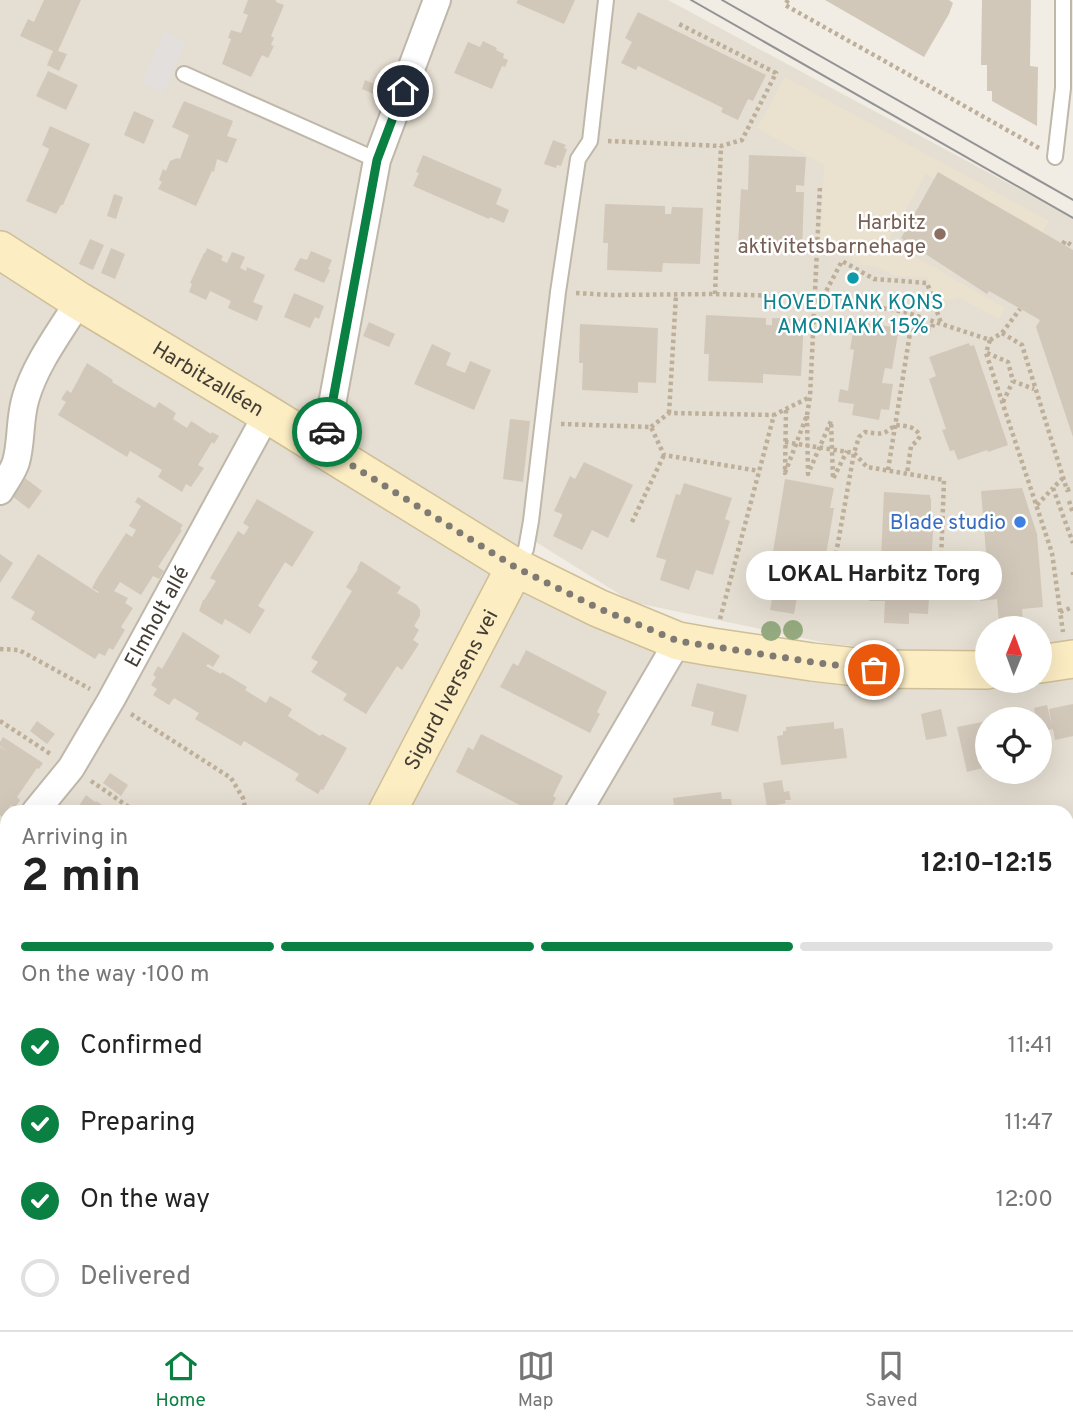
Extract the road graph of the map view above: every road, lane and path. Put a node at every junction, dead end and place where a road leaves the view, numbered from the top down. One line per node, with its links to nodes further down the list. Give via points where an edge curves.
1 (437, 0): 11 (street)
2 (606, 0): 8 (lane)
3 (788, 0): 10 (path, via 785,5)
4 (1063, 0): 7 (lane)
5 (677, 23): 9 (path, via 776,73 742,140)
6 (184, 74): 11 (lane)
7 (1068, 88): 10 (lane)
8 (590, 141): 9 (path); 18 (lane, via 578,159)
9 (721, 146): 19 (path)
10 (1055, 158)
11 (377, 160): 46 (street)
12 (820, 186): 21 (path)
13 (1063, 244): 14 (path)
14 (1073, 246)
15 (0, 250): 23 (street, Harbitzalléen)
16 (846, 255): 17 (path)
17 (842, 261): 22 (path); 26 (path, via 874,279 927,283)
18 (558, 292): 20 (path); 39 (lane)
19 (715, 294): 20 (path); 21 (path)
20 (676, 295): 35 (path)
21 (815, 297): 22 (path); 32 (path)
22 (823, 298): 25 (path)
23 (79, 301): 36 (street, Harbitzalléen); 57 (street, via 26,396 15,466)
24 (1020, 309): 27 (path)
25 (934, 321): 26 (path); 40 (path, via 931,330 911,327)
26 (942, 324): 28 (path)
27 (1002, 333): 28 (path); 31 (path, via 1021,345)
28 (990, 340): 29 (path)
29 (986, 353): 30 (path, via 1008,362); 33 (path)
30 (1013, 381): 31 (path); 33 (path)
31 (1035, 389): 54 (path)
32 (810, 397): 34 (path); 38 (path)
33 (1002, 402): 59 (path)
34 (786, 410): 37 (path); 42 (path)
35 (670, 413): 37 (path); 41 (path)
36 (267, 414): 46 (street, Harbitzalléen); 72 (street, Elmholt allé)
37 (774, 415): 52 (path)
38 (807, 415): 43 (path); 44 (path)
39 (543, 424): 41 (path); 65 (lane, via 526,549)
40 (895, 425): 49 (path, via 887,433 864,432); 51 (path); 53 (path, via 917,430 920,436 911,446)
41 (651, 427): 50 (path)
42 (785, 442): 43 (path); 43 (path, via 785,473)
43 (796, 443): 44 (path)
44 (807, 445): 45 (path); 45 (path, via 808,474)
45 (820, 447): 47 (path); 47 (path, via 831,421)
46 (324, 448): 65 (street, Harbitzalléen)
47 (832, 449): 48 (path); 48 (path, via 833,479)
48 (847, 451): 49 (path)
49 (854, 453): 51 (path, via 867,467); 63 (path)
50 (664, 455): 52 (path); 61 (path)
51 (888, 470): 53 (path)
52 (759, 471): 68 (path)
53 (907, 474): 64 (path, via 944,480)
54 (1063, 478): 55 (path); 56 (path, via 1067,490)
55 (1053, 488): 59 (path); 62 (path)
56 (1073, 488)
57 (0, 491)
58 (1069, 501): 60 (path)
59 (1037, 506): 67 (path, via 1052,553)
60 (1073, 513)
61 (632, 522)
62 (1073, 543)
63 (836, 554)
64 (941, 560)
65 (515, 567): 68 (street, Harbitzalléen, via 598,608); 75 (street, Sigurd Iversens vei)
66 (1073, 607): 67 (path)
67 (1060, 612): 70 (path)
68 (695, 644): 71 (street, Harbitzalléen, via 874,670); 76 (street)
69 (0, 649): 72 (path, via 19,650)
70 (1060, 661)
71 (975, 670)
72 (111, 701): 73 (street, Elmholt allé, via 72,768); 74 (path, via 231,778)
73 (41, 805)
74 (244, 805)
75 (391, 805)
76 (583, 805)

